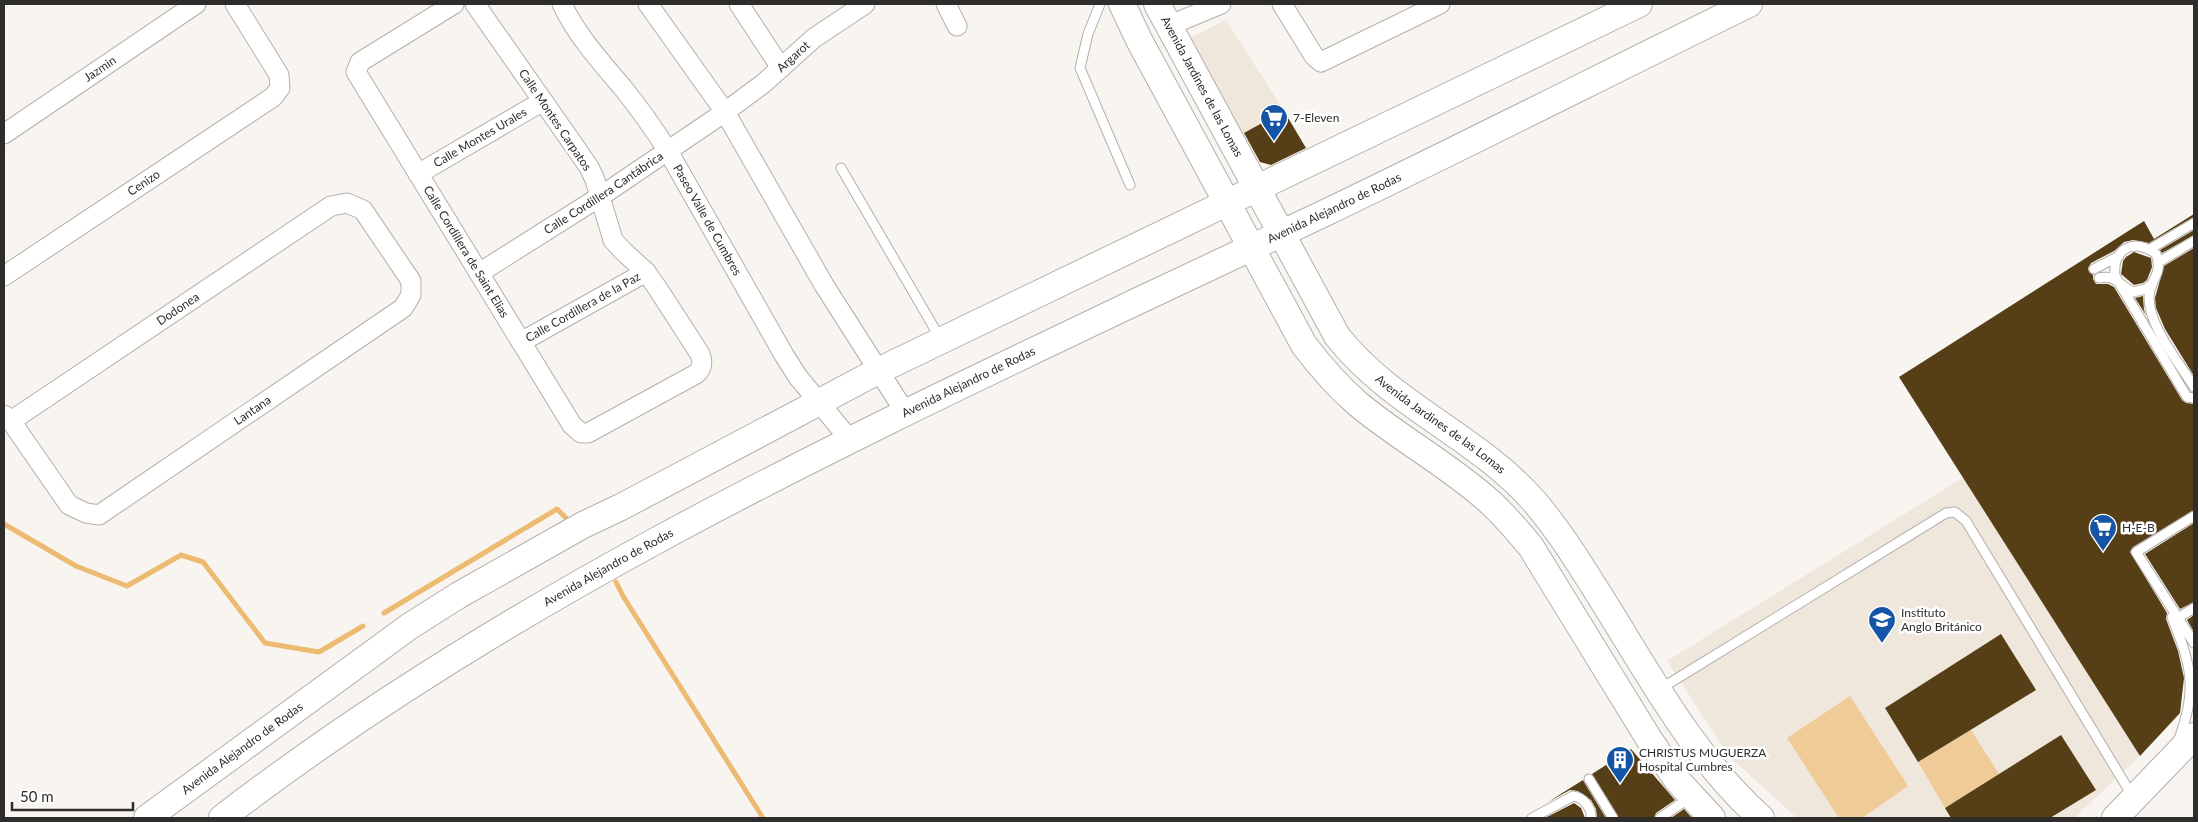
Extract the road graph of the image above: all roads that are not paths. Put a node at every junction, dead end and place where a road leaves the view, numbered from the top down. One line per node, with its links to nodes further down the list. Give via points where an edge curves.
1 (196, 4): 22 (street, Jazmin)
2 (235, 4): 39 (street, Cenizo, via 279,75 280,88 273,97)
3 (454, 4): 25 (street, Calle Cordillera de Saint Elias, via 360,62 356,68 357,76)
4 (475, 4): 20 (street, Calle Montes Carpatos)
5 (562, 4): 23 (street, Paseo Valle de Cumbres, via 590,48 648,120)
6 (648, 4): 21 (street)
7 (739, 4): 19 (street)
8 (865, 4): 19 (street, Argarot, via 814,38)
9 (946, 4): 18 (street)
10 (1100, 4): 26 (lane, via 1088,34 1080,68)
11 (1122, 4): 29 (street, via 1138,40)
12 (1221, 4): 17 (street)
13 (1282, 4): 14 (street, via 1321,62)
14 (1440, 4)
15 (1737, 6): 31 (street, Avenida Alejandro de Rodas)
16 (1627, 7): 27 (street, Avenida Alejandro de Rodas)
17 (1164, 11): 27 (street, Avenida Jardines de las Lomas)
18 (957, 26)
19 (781, 68): 21 (street, Argarot)
20 (543, 101): 25 (street, Calle Montes Urales); 28 (street, Calle Montes Carpatos, via 589,167)
21 (725, 112): 23 (street, Calle Cordillera Cantábrica); 45 (street, via 824,285)
22 (4, 134)
23 (668, 151): 28 (street, Calle Cordillera Cantábrica); 48 (street, Paseo Valle de Cumbres, via 769,331 798,376)
24 (841, 168): 43 (lane)
25 (418, 174): 38 (street, Calle Cordillera de Saint Elias)
26 (1130, 185)
27 (1256, 187): 29 (street, Avenida Alejandro de Rodas); 31 (street, Avenida Jardines de las Lomas)
28 (601, 196): 37 (street, Calle Montes Carpatos, via 613,240); 38 (street, Calle Cordillera Cantábrica)
29 (1226, 202): 33 (street); 43 (street, Avenida Alejandro de Rodas)
30 (2194, 223): 34 (lane)
31 (1280, 234): 33 (street, Avenida Alejandro de Rodas); 58 (street, Avenida Jardines de las Lomas, via 1326,318 1350,353 1378,379 1490,460 1550,520)
32 (2194, 241): 36 (lane)
33 (1251, 248): 49 (street, Avenida Alejandro de Rodas); 62 (street, via 1304,344 1336,384 1489,501 1512,523 1649,739)
34 (2150, 249): 35 (lane, via 2136,245); 36 (lane)
35 (2118, 256): 40 (lane, via 2114,269); 40 (lane, via 2096,273)
36 (2159, 262): 41 (lane, via 2160,268)
37 (646, 272): 44 (street, Calle Cordillera de la Paz); 51 (street, Calle Montes Carpatos, via 700,354 702,365 696,374 598,429)
38 (479, 273): 44 (street, Calle Cordillera de Saint Elias)
39 (4, 276)
40 (2117, 280): 41 (lane, via 2133,292); 47 (lane, via 2187,397)
41 (2152, 284): 46 (lane, via 2149,296 2153,320)
42 (411, 295): 50 (street, Dodonea, via 411,281 363,210 347,203 331,206); 50 (street, Lantana, via 403,308 99,515 86,513 69,504)
43 (942, 340): 45 (street, Avenida Alejandro de Rodas)
44 (521, 342): 51 (street, Calle Cordillera de Saint Elias, via 572,425)
45 (878, 371): 48 (street, Avenida Alejandro de Rodas); 49 (street)
46 (2194, 387)
47 (2194, 398)
48 (819, 401): 52 (street, Paseo Valle de Cumbres); 64 (street, Avenida Alejandro de Rodas, via 583,525 459,595 389,641)
49 (905, 412): 52 (street, Avenida Alejandro de Rodas)
50 (7, 418)
51 (581, 432)
52 (850, 440): 65 (street, Avenida Alejandro de Rodas, via 606,566 483,638 352,724)
53 (2194, 516): 54 (lane, via 2136,552)
54 (2166, 599): 56 (lane); 60 (lane, via 2188,664 2192,692 2190,710)
55 (2194, 608): 56 (lane)
56 (2178, 618): 57 (lane)
57 (2194, 643)
58 (1658, 690): 63 (lane, via 1946,513 1955,512 1966,521); 71 (street, Avenida Jardines de las Lomas, via 1718,776)
59 (2194, 736): 60 (street)
60 (2168, 764): 63 (street)
61 (1589, 779): 68 (lane)
62 (1691, 796): 69 (lane); 70 (street)
63 (2134, 800): 72 (street)
64 (148, 818)
65 (222, 818)
66 (1532, 818): 67 (lane, via 1573,796 1580,797 1588,806)
67 (1591, 818)
68 (1613, 818)
69 (1660, 818)
70 (1712, 818)
71 (1761, 818)
72 (2115, 818)

